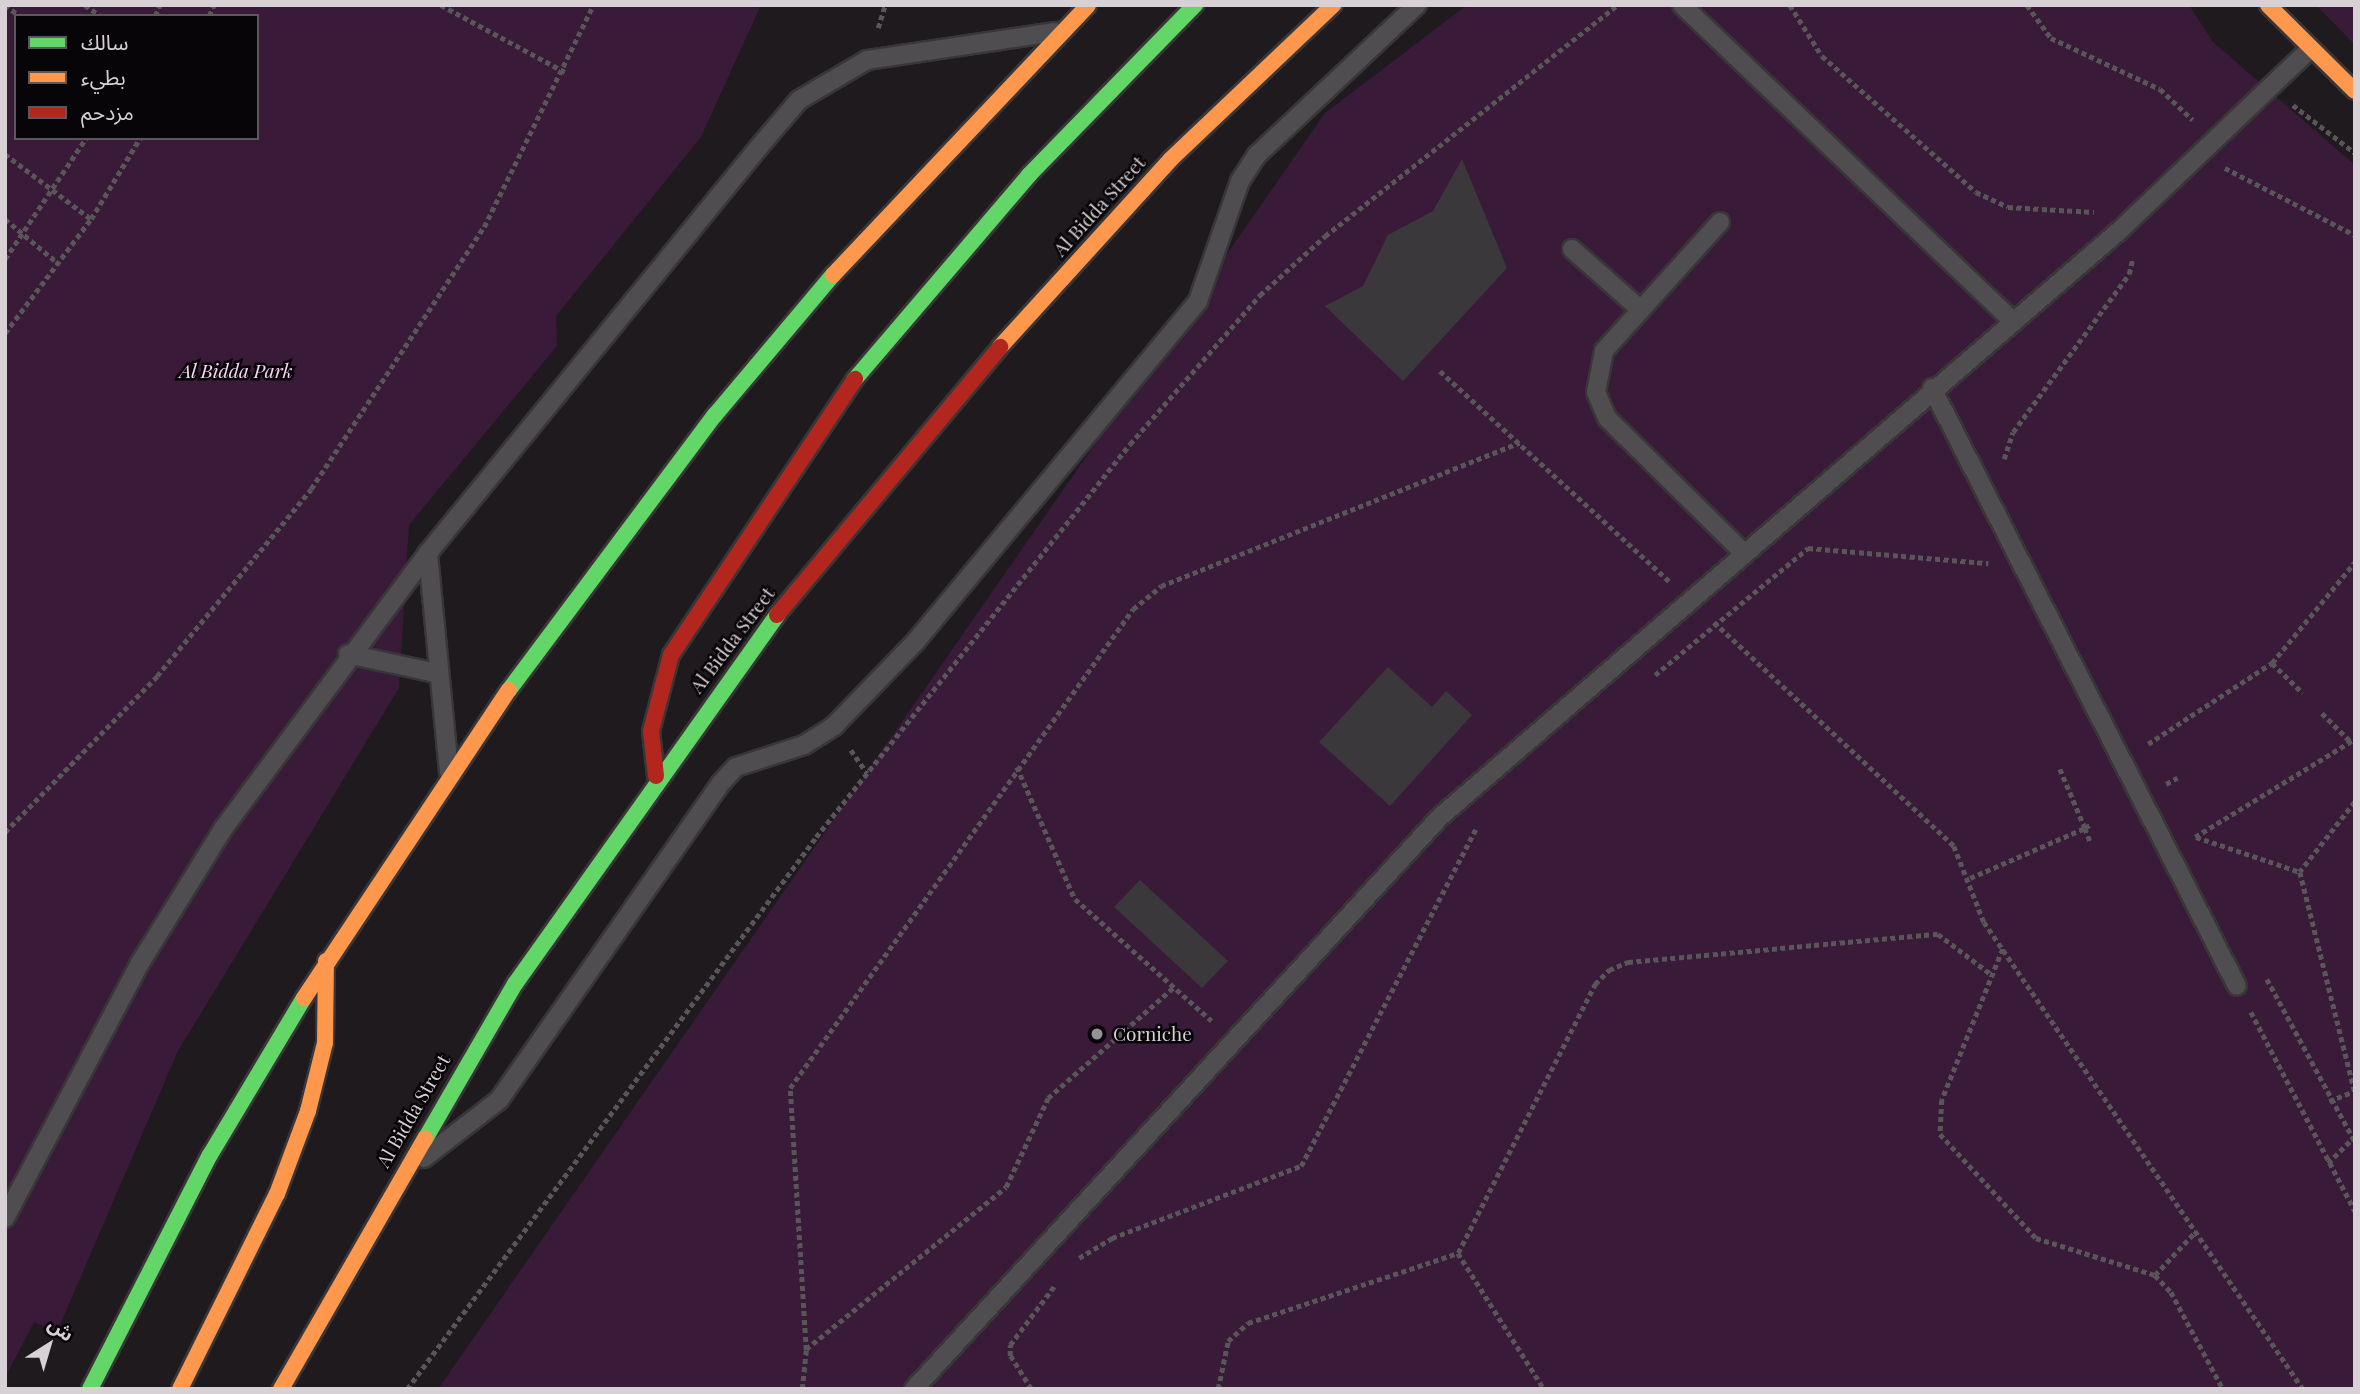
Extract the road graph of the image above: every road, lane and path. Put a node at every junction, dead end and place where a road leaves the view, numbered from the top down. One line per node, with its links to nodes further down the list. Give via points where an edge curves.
1 (442, 5): 13 (path)
2 (593, 5): 13 (path)
3 (1088, 5): 11 (main road)
4 (1195, 5): 56 (main road, via 1028,175 913,304 833,408 671,655 651,731)
5 (1332, 5): 56 (main road, Al Bidda Street, via 1171,159 920,436)
6 (1417, 5): 81 (lane, via 1256,156 1240,181 1198,301 916,641 834,726 804,745 736,767 499,1100 447,1145)
7 (1617, 5): 95 (path, via 1325,236 1261,295 1130,444 816,837)
8 (1682, 5): 30 (lane)
9 (1790, 5): 24 (path, via 1812,46 1976,191 2029,210 2095,212)
10 (2268, 5): 12 (main road)
11 (1062, 31): 37 (lane, via 867,61 799,100); 55 (main road, via 850,254 715,415 546,635)
12 (2311, 49): 14 (lane); 15 (main road)
13 (565, 72): 63 (path, via 436,307 311,489 158,676)
14 (2271, 87): 18 (path); 24 (lane)
15 (2355, 91)
16 (85, 140): 20 (path)
17 (139, 140): 22 (path)
18 (2355, 153)
19 (5, 154): 20 (path)
20 (54, 191): 22 (path); 25 (path)
21 (5, 219): 25 (path)
22 (91, 219): 28 (path)
23 (1720, 222): 29 (lane)
24 (2119, 231): 30 (lane); 35 (path, via 2133,266 2013,432 2003,450)
25 (23, 234): 27 (path); 28 (path)
26 (1572, 249): 29 (lane)
27 (5, 259)
28 (59, 264): 31 (path)
29 (1641, 310): 36 (lane, via 1598,365 1600,406)
30 (2012, 320): 33 (lane)
31 (5, 333)
32 (1440, 371): 34 (path)
33 (1932, 387): 36 (lane); 39 (lane)
34 (1518, 443): 40 (path); 52 (path, via 1146,594)
35 (2005, 467)
36 (1743, 552): 40 (lane)
37 (428, 554): 42 (lane); 44 (lane)
38 (2355, 562): 43 (path)
39 (2023, 565): 41 (path, via 1808,548); 67 (lane)
40 (1689, 599): 41 (path); 76 (lane, via 1440,817)
41 (1716, 624): 45 (path); 69 (path, via 1936,824)
42 (348, 654): 44 (lane); 83 (lane, via 174,906)
43 (2272, 663): 46 (path); 50 (path)
44 (436, 673): 55 (lane)
45 (1644, 685)
46 (2303, 693)
47 (2322, 713): 49 (path)
48 (2142, 732): 50 (path)
49 (2353, 741): 64 (path)
50 (2148, 744): 51 (path)
51 (2153, 754)
52 (1016, 766): 75 (path, via 1075,899); 90 (path, via 790,1088)
53 (2060, 769): 62 (path)
54 (2164, 773): 57 (path)
55 (449, 776): 71 (main road)
56 (656, 776): 81 (main road, Al Bidda Street, via 515,984)
57 (2174, 793)
58 (2355, 802): 68 (path)
59 (1483, 822): 86 (path, via 1461,853 1301,1166 1112,1238)
60 (2091, 824): 62 (path)
61 (2190, 826): 64 (path)
62 (2085, 828): 65 (path); 69 (path)
63 (5, 832)
64 (2196, 837): 66 (path); 67 (path); 68 (path)
65 (2091, 844)
66 (2202, 849)
67 (2170, 852): 74 (lane)
68 (2300, 872): 77 (path)
69 (1969, 878): 70 (path, via 1984,922)
70 (2003, 949): 73 (path); 84 (path)
71 (326, 961): 91 (main road, via 210,1155); 92 (main road, via 325,1043 308,1111 277,1194)
72 (2263, 969): 78 (path)
73 (1992, 975): 85 (path, via 1938,934 1628,962 1609,970 1595,984); 87 (path, via 1942,1100 1940,1134 2036,1238)
74 (2237, 986): 80 (path)
75 (1174, 987): 76 (path); 90 (path, via 1048,1098 1006,1187)
76 (1232, 1038): 97 (lane)
77 (2354, 1093): 78 (path)
78 (2329, 1101): 79 (path)
79 (2353, 1141): 80 (path)
80 (2328, 1163): 82 (path)
81 (403, 1170): 89 (main road, Al Bidda Street)
82 (2355, 1211)
83 (5, 1218)
84 (2196, 1231): 87 (path); 102 (path)
85 (1458, 1253): 99 (path, via 1248,1323 1228,1342); 100 (path)
86 (1068, 1270)
87 (2155, 1275): 101 (path, via 2171,1292)
88 (1059, 1280): 98 (path, via 1010,1345 1010,1356)
89 (302, 1348): 93 (main road, Al Bidda Street); 94 (lane)
90 (806, 1350): 96 (path)
91 (90, 1389)
92 (180, 1389)
93 (281, 1389)
94 (306, 1389)
95 (407, 1389)
96 (802, 1389)
97 (914, 1389)
98 (1031, 1389)
99 (1218, 1389)
100 (1544, 1389)
101 (2222, 1389)
102 (2303, 1389)

